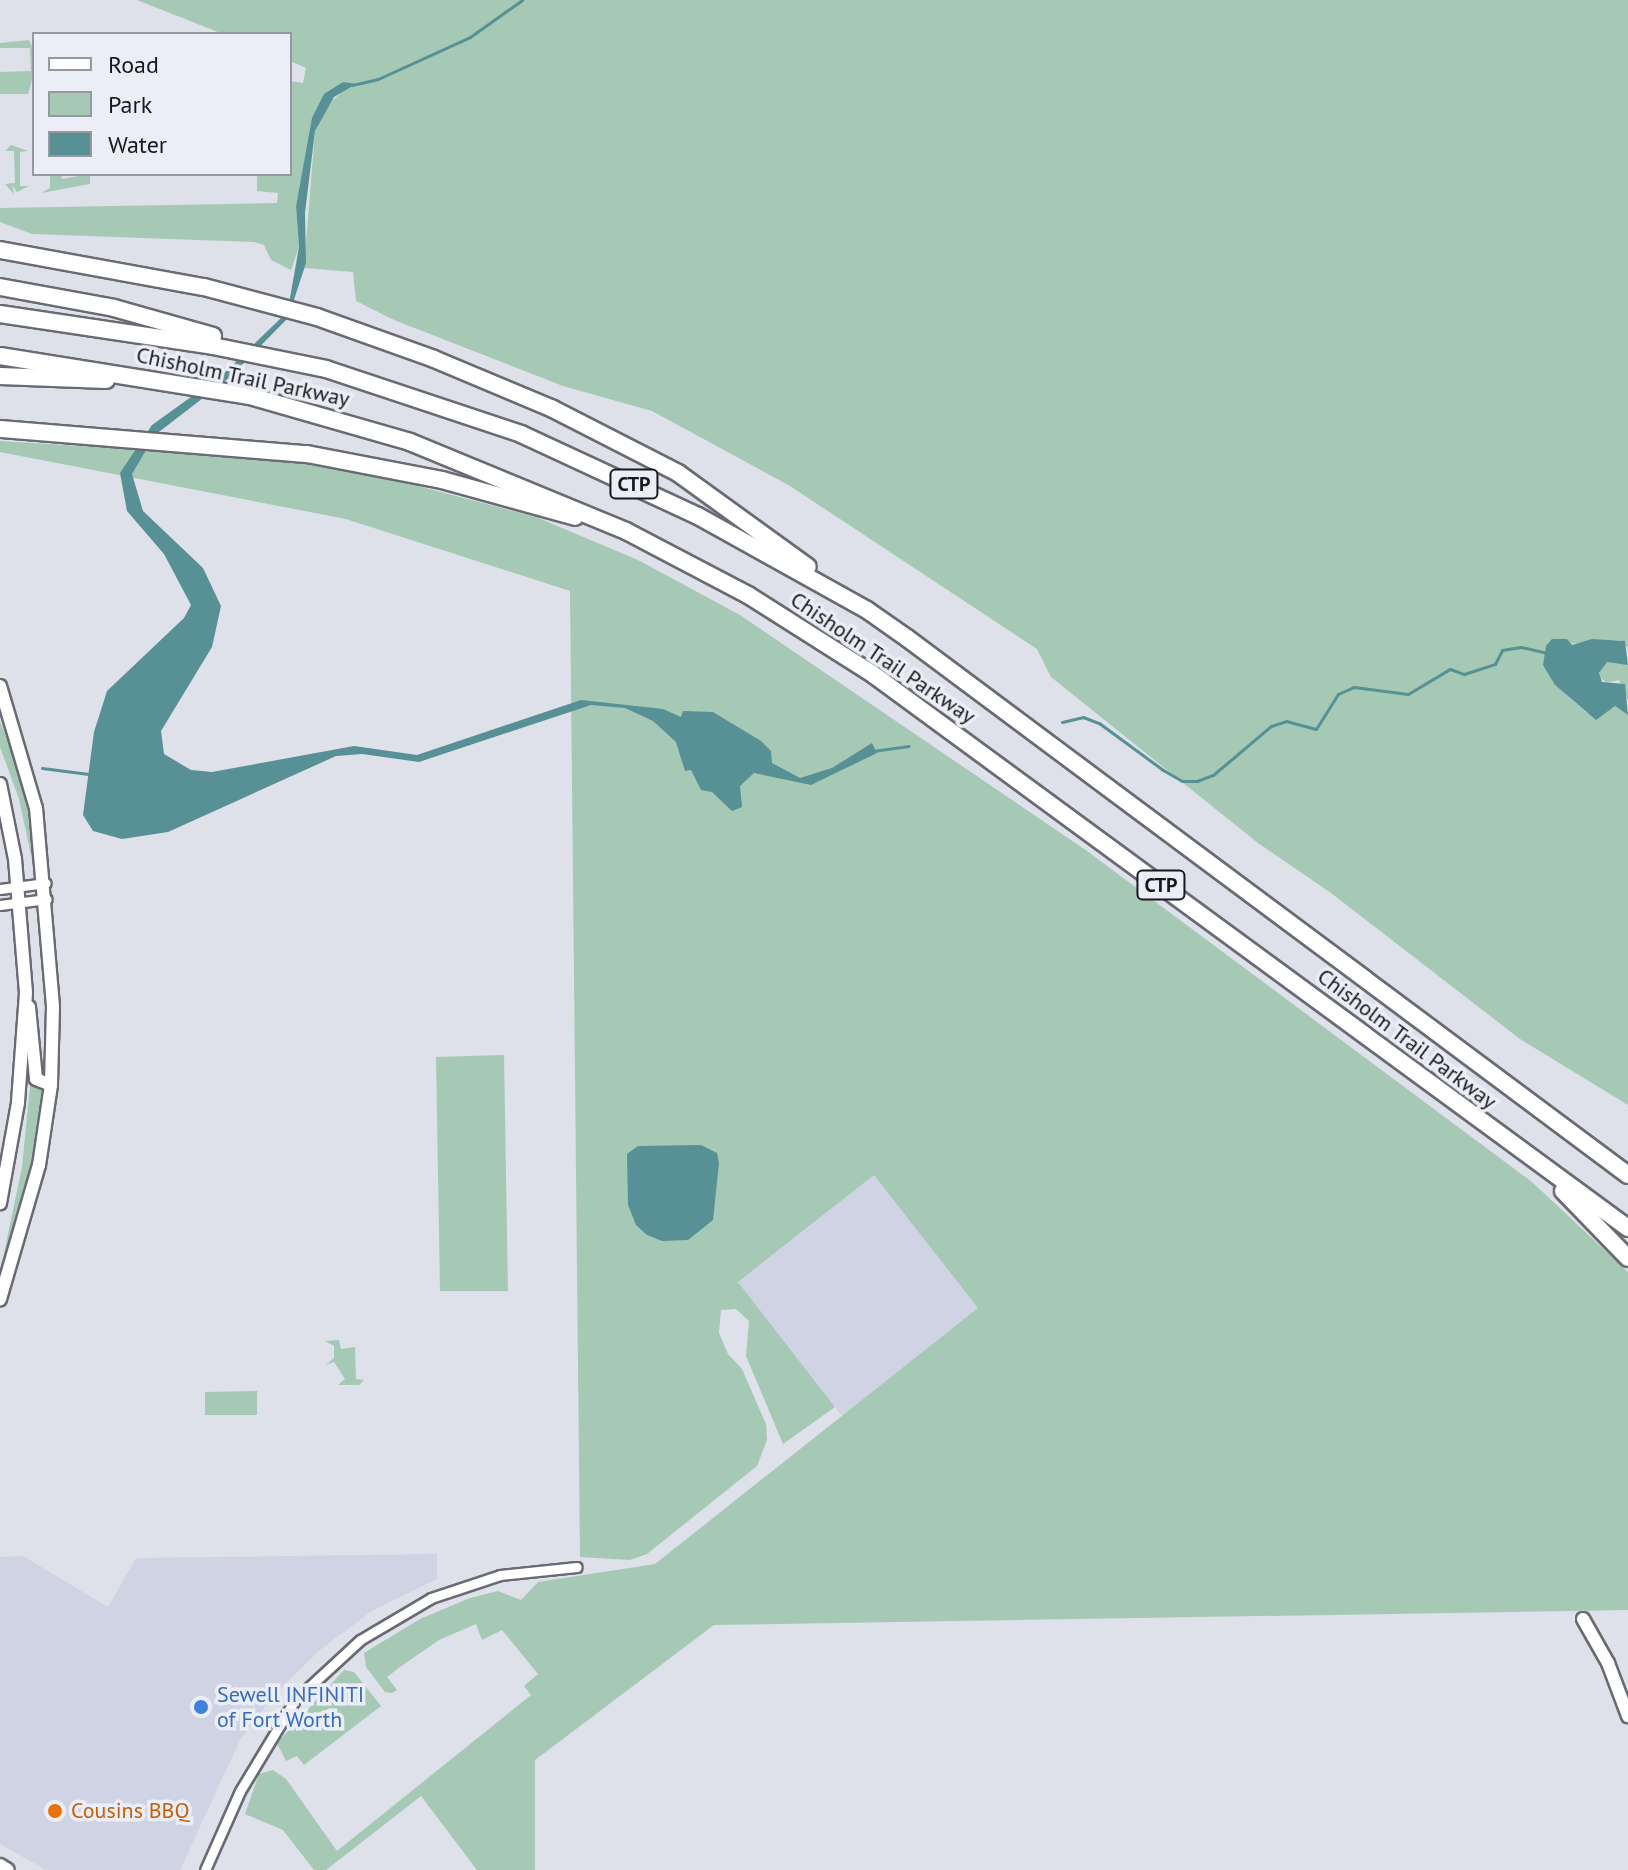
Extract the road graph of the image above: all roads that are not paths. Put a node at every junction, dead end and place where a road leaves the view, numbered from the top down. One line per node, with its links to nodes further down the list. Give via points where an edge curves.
1 (0, 250): 10 (highway, via 126,269 317,317 492,382 678,473)
2 (0, 287): 5 (highway, via 57,297)
3 (0, 314): 5 (highway, Chisholm Trail Parkway / CTP)
4 (0, 356): 7 (highway, Chisholm Trail Parkway / CTP)
5 (326, 369): 10 (highway, Chisholm Trail Parkway / CTP, via 521,434 615,474)
6 (0, 376): 7 (highway)
7 (181, 383): 9 (highway, Chisholm Trail Parkway / CTP, via 353,424 470,464)
8 (0, 429): 9 (highway, via 307,454 442,480)
9 (626, 531): 21 (highway, Chisholm Trail Parkway / CTP, via 773,609 874,675)
10 (867, 610): 22 (highway, Chisholm Trail Parkway / CTP)
11 (0, 686): 13 (street, via 33,791)
12 (0, 784): 14 (street)
13 (46, 883): 14 (street); 16 (street)
14 (18, 886): 15 (street); 17 (street)
15 (0, 889)
16 (47, 899): 17 (street); 20 (street)
17 (20, 903): 18 (street); 19 (street)
18 (0, 905)
19 (26, 993): 20 (street, via 35,1033 36,1079); 23 (street, via 18,1103)
20 (51, 1085): 26 (street, via 33,1193)
21 (1531, 1159): 24 (highway, Chisholm Trail Parkway / CTP); 25 (highway)
22 (1628, 1173)
23 (0, 1203)
24 (1628, 1228)
25 (1628, 1258)
26 (3, 1282): 27 (street)
27 (0, 1299)
28 (577, 1567): 33 (street, via 500,1575 431,1598 360,1640 287,1713 240,1791)
29 (1583, 1619): 30 (street, via 1608,1663)
30 (1628, 1716)
31 (0, 1865): 32 (street)
32 (8, 1870)
33 (205, 1870)

